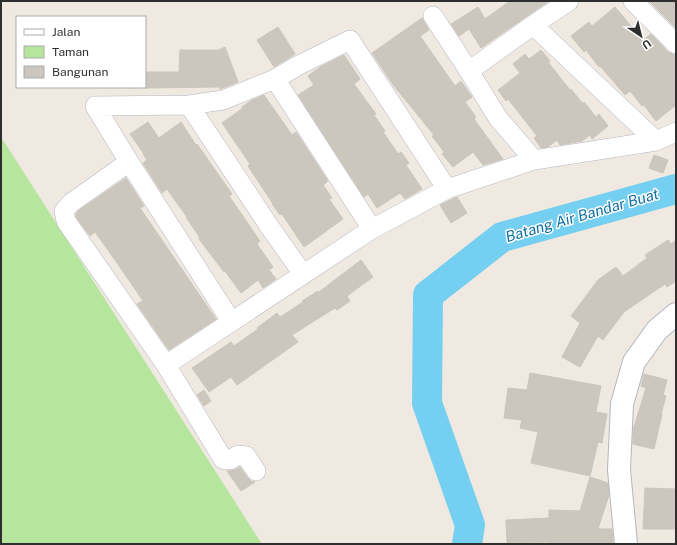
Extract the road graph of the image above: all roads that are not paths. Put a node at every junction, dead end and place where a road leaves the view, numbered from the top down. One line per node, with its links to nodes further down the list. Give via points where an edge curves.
1 (569, 1): 4 (street)
2 (633, 1): 5 (street)
3 (433, 16): 6 (street)
4 (533, 25): 6 (street); 10 (street)
5 (676, 44)
6 (469, 72): 11 (street, via 498,118)
7 (275, 79): 8 (street, via 223,100); 13 (street, via 350,40); 14 (street)
8 (189, 105): 12 (street, via 95,106); 15 (street)
9 (676, 132): 10 (street)
10 (656, 141): 11 (street)
11 (534, 160): 13 (street)
12 (129, 162): 17 (street); 18 (street, via 66,207 64,216)
13 (447, 189): 14 (street)
14 (372, 229): 15 (street)
15 (302, 274): 17 (street)
16 (676, 314): 20 (street, via 657,330 634,362 622,404 619,470)
17 (232, 321): 18 (street)
18 (166, 365): 19 (street, via 223,459 230,460 238,455 246,456)
19 (256, 471)
20 (626, 544)

